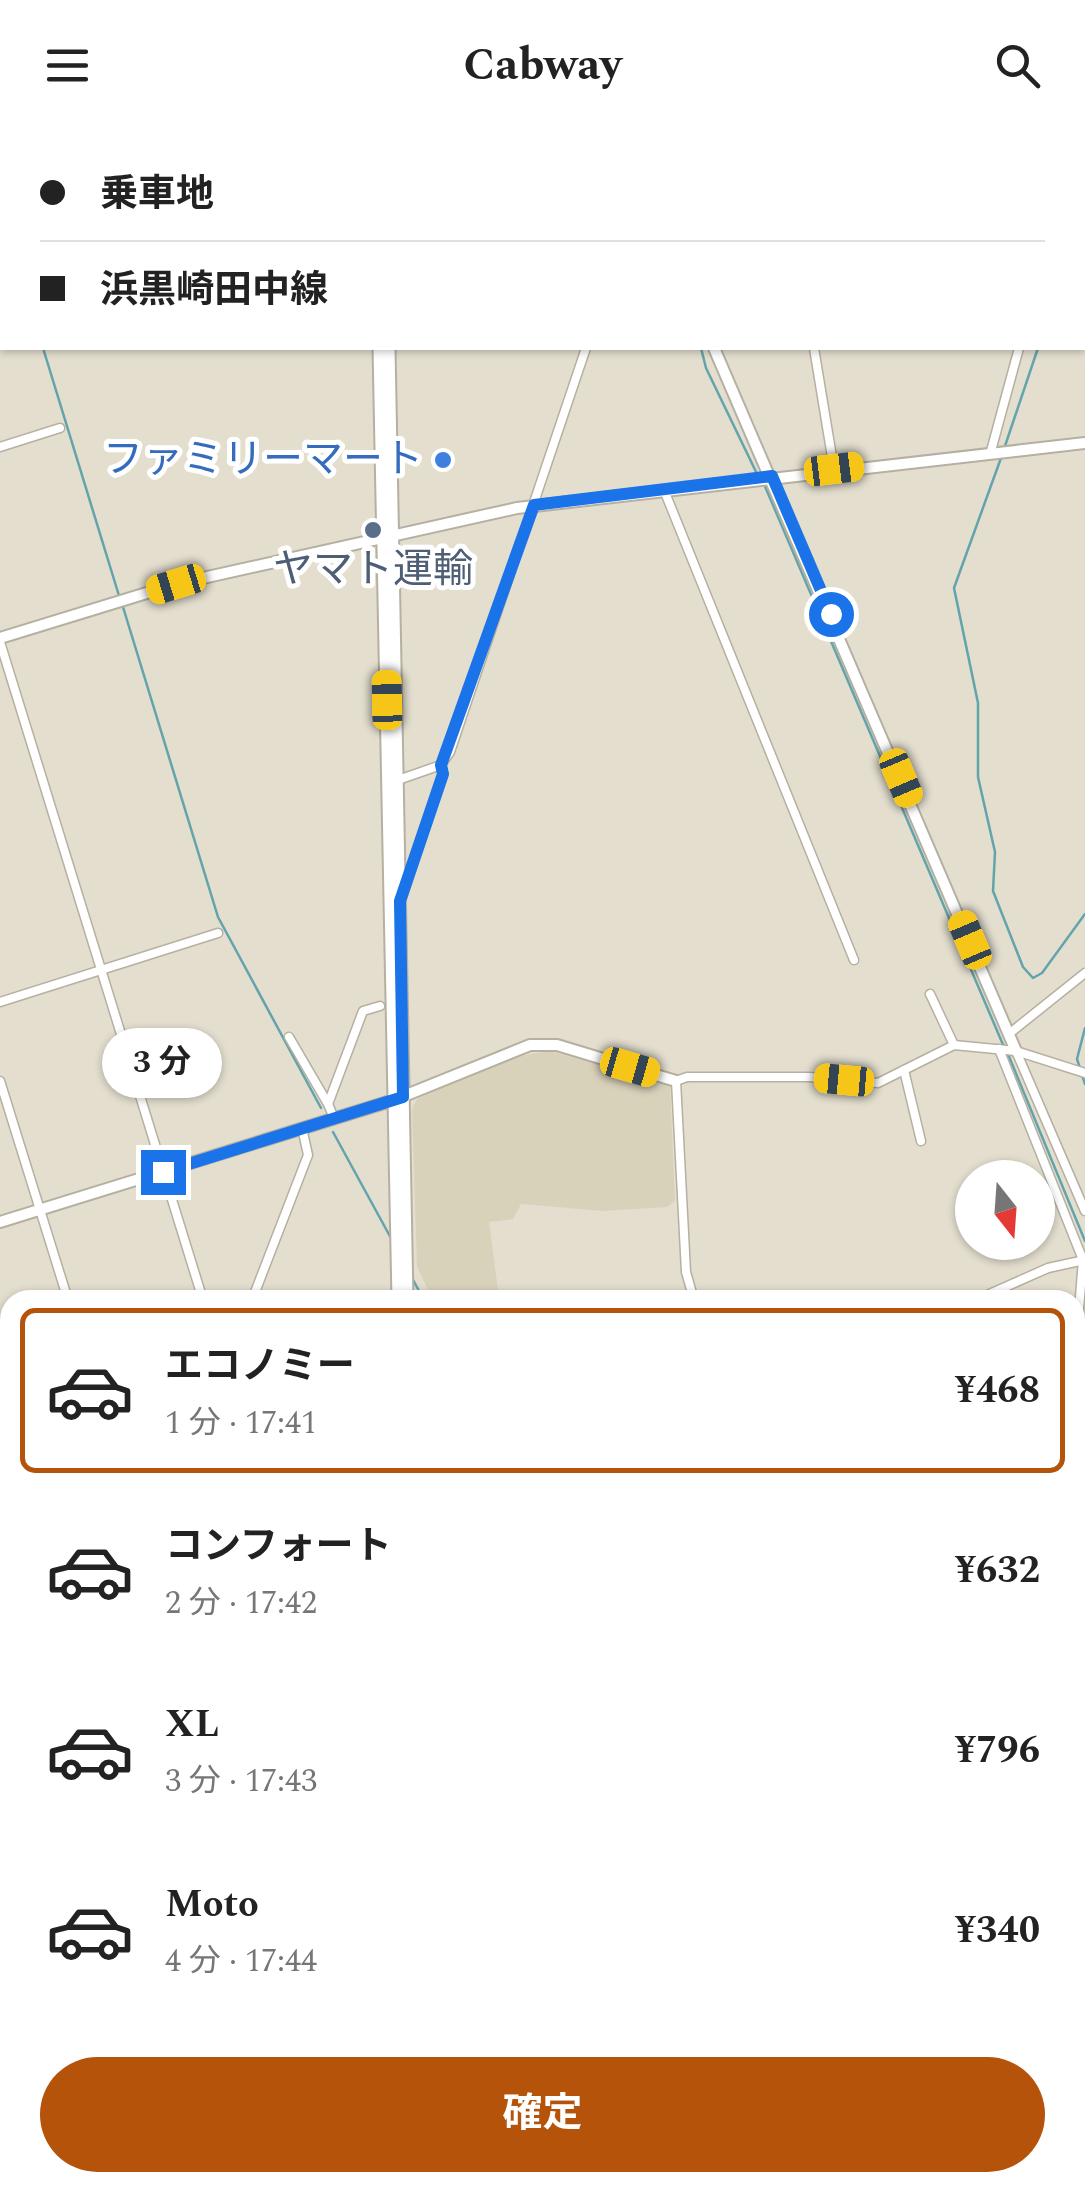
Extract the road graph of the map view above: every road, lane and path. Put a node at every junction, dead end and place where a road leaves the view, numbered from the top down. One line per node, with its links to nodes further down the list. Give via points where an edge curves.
1 (379, 350): 15 (main road)
2 (389, 350): 15 (main road)
3 (585, 350): 14 (street)
4 (715, 350): 12 (street)
5 (814, 350): 11 (street)
6 (1018, 350): 10 (street)
7 (60, 428): 9 (street)
8 (1085, 443): 10 (street)
9 (0, 447)
10 (991, 450): 11 (street)
11 (834, 469): 12 (street)
12 (772, 476): 13 (street); 27 (street)
13 (664, 490): 14 (street); 21 (street)
14 (534, 505): 15 (street); 17 (street)
15 (389, 536): 16 (street, via 176,584); 18 (main road); 36 (main road)
16 (0, 640): 22 (street)
17 (441, 765): 18 (street); 19 (street)
18 (398, 780): 19 (main road)
19 (400, 901): 36 (main road)
20 (218, 933): 22 (street)
21 (854, 960)
22 (100, 969): 25 (street); 41 (street)
23 (1085, 972): 27 (street)
24 (930, 994): 29 (street)
25 (0, 1002)
26 (380, 1006): 37 (street, via 363,1011)
27 (1010, 1033): 31 (street)
28 (290, 1037): 37 (street)
29 (954, 1045): 30 (street); 32 (street)
30 (999, 1048): 31 (street); 45 (street)
31 (1016, 1051): 33 (street); 43 (street)
32 (904, 1070): 35 (street, via 878,1083 810,1077); 40 (street)
33 (1085, 1073)
34 (0, 1080): 42 (street)
35 (676, 1081): 36 (street, via 544,1044 508,1052); 51 (street)
36 (399, 1099): 38 (street); 49 (main road); 50 (main road)
37 (328, 1104): 38 (street)
38 (334, 1118): 39 (street)
39 (302, 1128): 41 (street); 48 (street, via 308,1155)
40 (921, 1141)
41 (163, 1172): 42 (street); 47 (street)
42 (41, 1210): 44 (street); 46 (street)
43 (1085, 1211)
44 (0, 1222)
45 (1084, 1260): 52 (street); 53 (street)
46 (65, 1290)
47 (200, 1290)
48 (256, 1290)
49 (398, 1290)
50 (407, 1290)
51 (691, 1290)
52 (998, 1290)
53 (1081, 1290)

